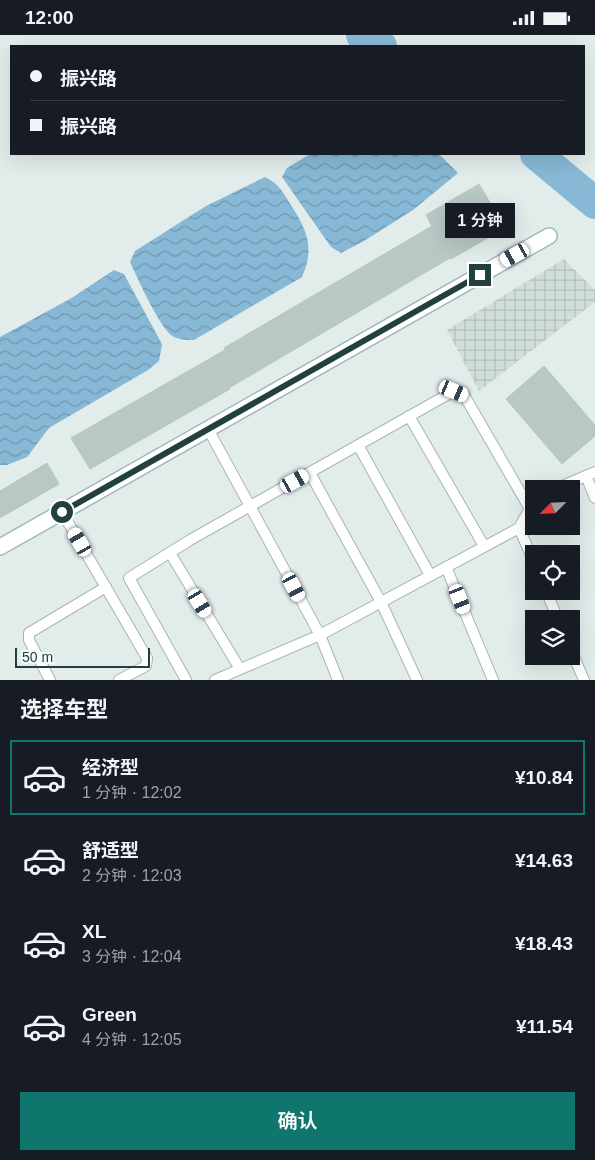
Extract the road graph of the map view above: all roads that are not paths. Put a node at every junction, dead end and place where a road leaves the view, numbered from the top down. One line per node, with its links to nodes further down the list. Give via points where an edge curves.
1 (549, 236): 3 (street)
2 (409, 416): 4 (lane); 8 (lane, via 454,391 464,395); 15 (lane)
3 (208, 429): 10 (lane); 11 (street)
4 (358, 445): 5 (lane); 19 (lane)
5 (310, 473): 10 (lane); 21 (lane)
6 (591, 474): 7 (lane); 9 (lane)
7 (577, 480)
8 (525, 495)
9 (595, 498)
10 (250, 506): 17 (lane); 22 (lane)
11 (62, 512): 16 (street); 20 (lane)
12 (525, 518): 13 (lane)
13 (519, 528): 14 (lane); 15 (lane)
14 (526, 545)
15 (484, 546): 18 (lane)
16 (0, 547)
17 (170, 553): 24 (lane); 28 (lane, via 129,578)
18 (446, 567): 19 (lane); 32 (lane)
19 (430, 575): 21 (lane)
20 (106, 587): 26 (lane, via 29,633 29,640); 27 (lane, via 147,658 146,666)
21 (381, 602): 22 (lane); 31 (lane)
22 (320, 635): 24 (lane); 30 (lane)
23 (578, 665): 33 (lane)
24 (240, 669): 25 (lane)
25 (230, 677): 29 (lane)
26 (50, 680)
27 (119, 680)
28 (186, 680)
29 (215, 680)
30 (338, 680)
31 (417, 680)
32 (493, 680)
33 (584, 680)

